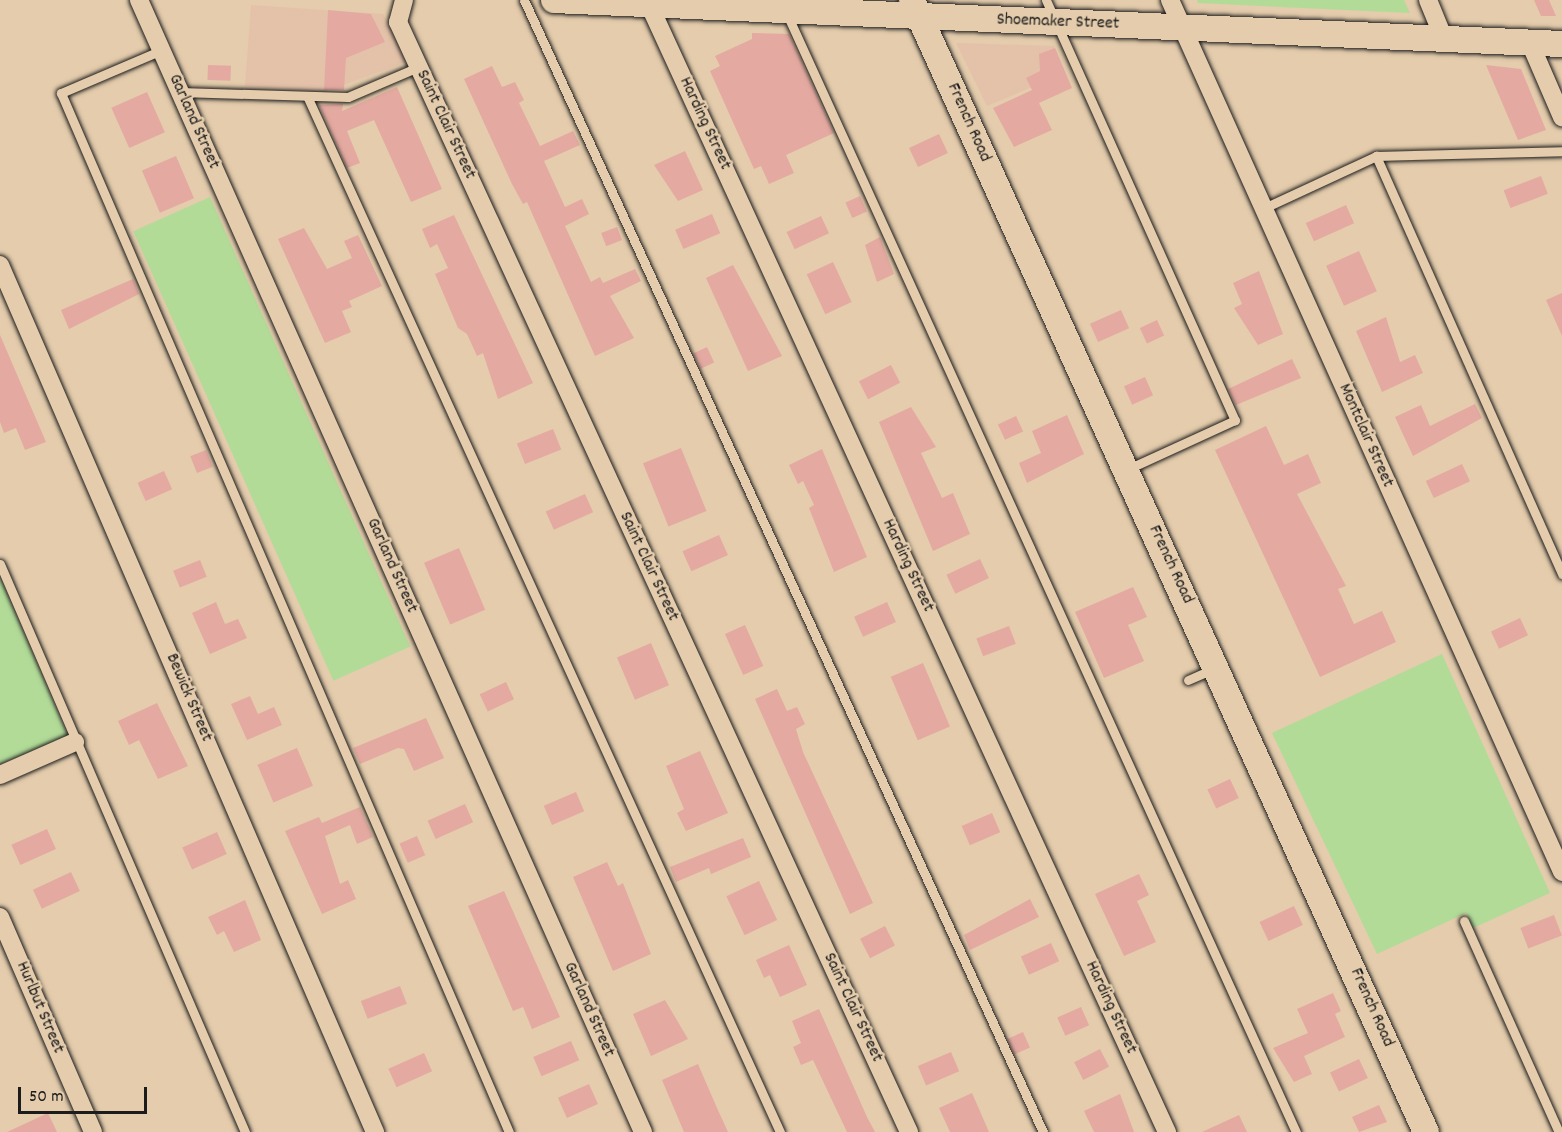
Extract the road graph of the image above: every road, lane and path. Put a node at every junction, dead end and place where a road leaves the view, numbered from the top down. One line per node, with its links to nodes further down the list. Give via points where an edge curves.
1 (139, 0): 15 (street, Garland Street)
2 (404, 0): 16 (street, Saint Clair Street, via 398,22)
3 (524, 0): 41 (lane)
4 (554, 0): 7 (street, Shoemaker Street)
5 (1170, 0): 11 (street, Montclair Street)
6 (1428, 0): 12 (street)
7 (648, 3): 8 (street, Shoemaker Street); 42 (street, Harding Street)
8 (782, 6): 9 (street, Shoemaker Street); 43 (lane)
9 (915, 8): 10 (street, Shoemaker Street); 24 (street, French Road)
10 (1051, 11): 11 (street, Shoemaker Street); 24 (lane, via 1234,420)
11 (1182, 27): 12 (street, Shoemaker Street); 22 (street, Montclair Street)
12 (1444, 39): 13 (street, Shoemaker Street)
13 (1530, 43): 14 (street, Shoemaker Street); 19 (street)
14 (1562, 44)
15 (162, 50): 17 (street, Garland Street); 37 (lane, via 61,93)
16 (418, 67): 18 (lane, via 348,97); 40 (street, Saint Clair Street)
17 (180, 92): 18 (lane); 38 (street, Garland Street)
18 (307, 96): 39 (lane)
19 (1562, 117)
20 (1562, 151): 21 (lane)
21 (1376, 156): 22 (lane); 26 (lane)
22 (1262, 209): 31 (street, Montclair Street)
23 (0, 265): 36 (street, Bewick Street)
24 (1125, 470): 27 (street, French Road)
25 (0, 564): 29 (lane)
26 (1562, 574)
27 (1218, 667): 28 (lane); 44 (street, French Road)
28 (1188, 680)
29 (75, 742): 30 (street); 35 (lane)
30 (0, 775)
31 (1562, 872)
32 (0, 917): 34 (street, Hurlbut Street)
33 (1464, 921): 45 (lane)
34 (93, 1132)
35 (245, 1132)
36 (375, 1132)
37 (510, 1132)
38 (643, 1132)
39 (780, 1132)
40 (909, 1132)
41 (1043, 1132)
42 (1167, 1132)
43 (1296, 1132)
44 (1426, 1132)
45 (1558, 1132)

